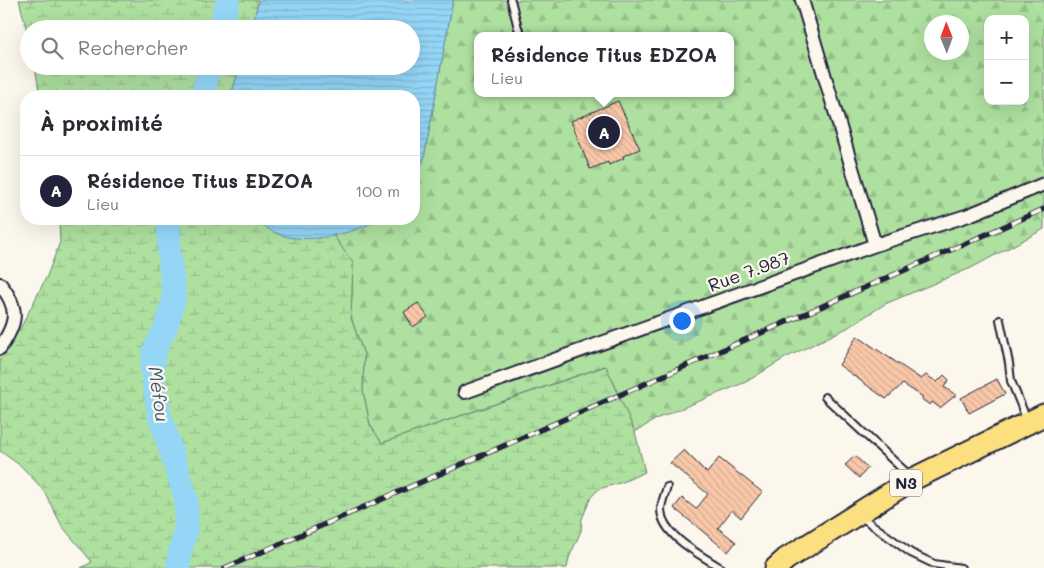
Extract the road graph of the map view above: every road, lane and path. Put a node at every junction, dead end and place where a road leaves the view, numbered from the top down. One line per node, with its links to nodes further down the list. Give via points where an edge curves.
1 (511, 0): 3 (lane)
2 (802, 0): 5 (street)
3 (520, 32)
4 (1044, 184): 5 (street, Rue 7.987, via 968,215)
5 (875, 245): 9 (street, Rue 7.987)
6 (0, 284): 8 (street, via 12,305 14,323)
7 (1000, 320): 11 (lane, via 1011,381)
8 (0, 348)
9 (465, 392)
10 (824, 397): 12 (lane)
11 (1036, 418): 12 (highway, N3)
12 (913, 479): 14 (highway, N3)
13 (667, 487): 16 (lane, via 661,508 663,521 670,532)
14 (857, 514): 15 (highway, N3); 17 (lane, via 911,553 934,564)
15 (784, 565)
16 (721, 568)
17 (962, 568)

